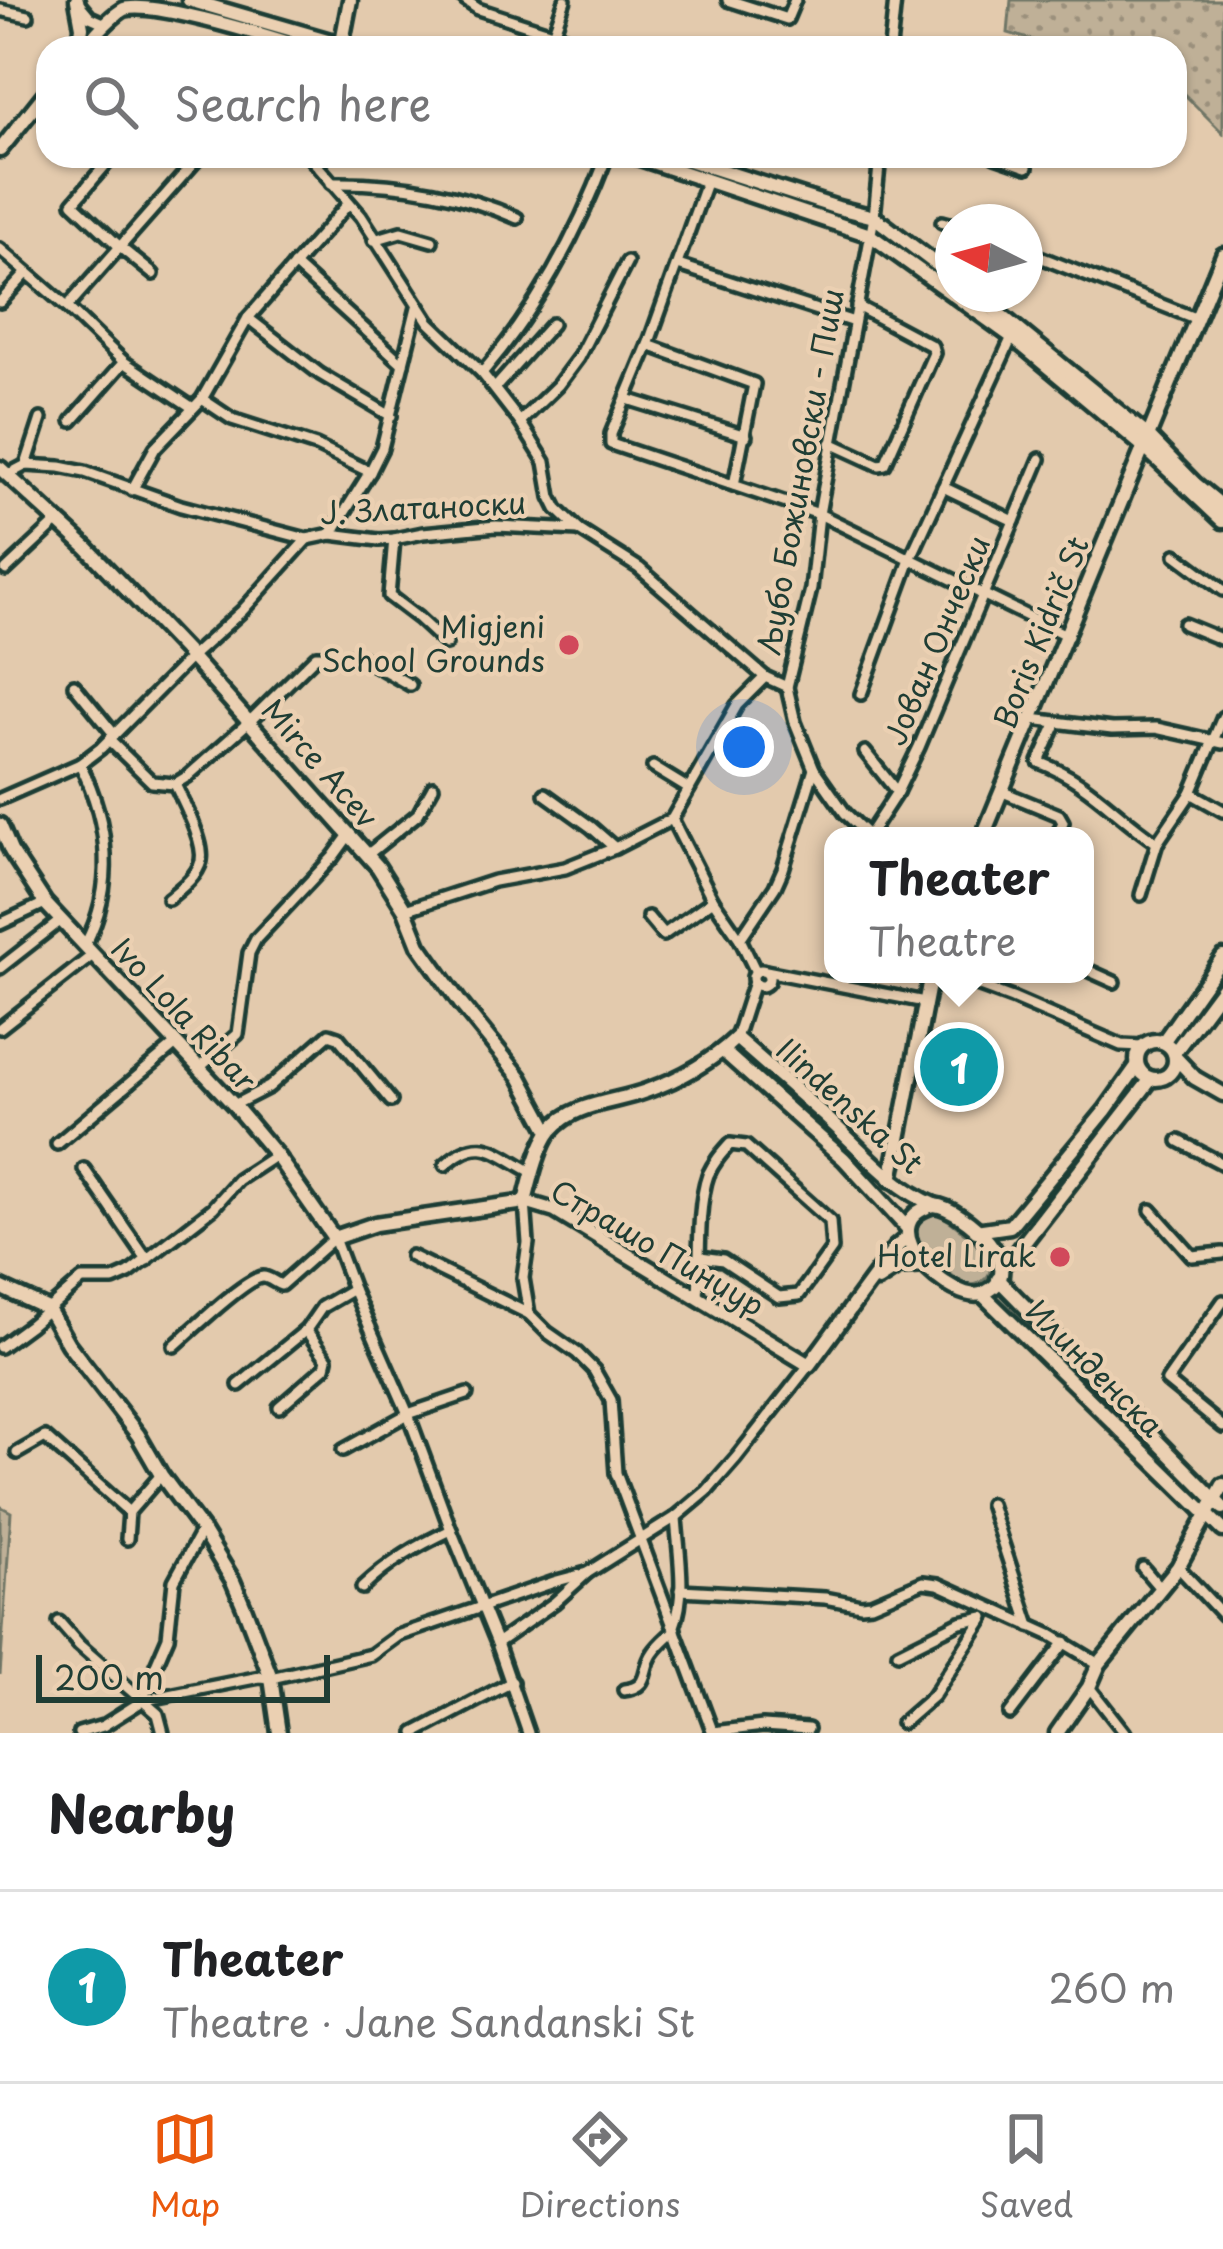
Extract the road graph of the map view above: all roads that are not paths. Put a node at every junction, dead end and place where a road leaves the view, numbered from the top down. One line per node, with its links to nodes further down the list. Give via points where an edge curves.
1 (77, 0): 12 (street); 14 (street)
2 (190, 0): 17 (street)
3 (350, 0): 18 (street)
4 (465, 0): 13 (street)
5 (565, 0): 13 (street)
6 (728, 0): 7 (street, via 787,19)
7 (795, 0)
8 (895, 0): 20 (street)
9 (125, 4): 12 (street); 16 (street, via 179,10)
10 (0, 10): 11 (street)
11 (28, 16)
12 (106, 24): 15 (street)
13 (554, 34): 19 (street)
14 (82, 36)
15 (94, 36)
16 (265, 36)
17 (312, 36)
18 (347, 36)
19 (560, 36)
20 (891, 36)
21 (36, 105): 22 (street)
22 (0, 150)
23 (103, 168): 38 (street, via 74,203)
24 (190, 168): 38 (street)
25 (319, 168): 31 (street)
26 (602, 168): 61 (street, via 529,314)
27 (670, 168): 30 (street)
28 (713, 168): 33 (street)
29 (879, 168): 33 (street, Љубо Божиновски - Пиш)
30 (707, 180): 35 (street); 45 (street)
31 (331, 182): 32 (street); 34 (street, via 456,195)
32 (349, 203): 36 (street); 44 (street)
33 (874, 217): 35 (street, Љубо Божиновски - Пиш); 43 (street)
34 (517, 218)
35 (870, 235): 49 (street, Љубо Божиновски - Пиш); 57 (street)
36 (374, 240): 37 (street, via 401,232); 51 (street)
37 (432, 242)
38 (121, 248): 47 (street); 50 (street)
39 (0, 249): 46 (street)
40 (1223, 256): 54 (street, Boris Kidrič St)
41 (1043, 258): 54 (street)
42 (627, 262): 69 (street, via 578,358)
43 (935, 264)
44 (294, 265): 53 (street); 60 (street)
45 (678, 265): 55 (street); 58 (street)
46 (27, 273): 48 (street); 50 (street)
47 (153, 274)
48 (0, 302)
49 (857, 306): 55 (street, Љубо Божиновски - Пиш); 72 (street, via 934,353 885,464)
50 (67, 307): 59 (street)
51 (417, 307): 60 (street); 61 (street)
52 (996, 312): 71 (street)
53 (248, 318): 63 (street); 66 (street)
54 (1197, 319): 71 (street, Boris Kidrič St)
55 (854, 322): 72 (street, Љубо Божиновски - Пиш)
56 (552, 324): 62 (street)
57 (1012, 337): 71 (street); 78 (street)
58 (648, 345): 64 (street); 70 (street, via 751,380)
59 (124, 362): 65 (street); 68 (street)
60 (404, 364): 66 (street)
61 (482, 374): 62 (street)
62 (495, 388): 69 (street)
63 (202, 399): 65 (street); 76 (street, Ј. Златаноски, via 232,419)
64 (627, 399): 70 (street); 77 (street, via 611,444)
65 (193, 408): 79 (street, via 155,448)
66 (391, 416): 76 (street)
67 (41, 419): 74 (street)
68 (72, 421)
69 (520, 422): 85 (street, via 545,462 557,509)
70 (746, 436): 77 (street)
71 (1146, 441): 80 (street); 84 (street); 95 (street, Boris Kidrič St)
72 (831, 443): 81 (street, Љубо Божиновски - Пиш)
73 (1040, 459): 83 (street, Јован Ончески)
74 (26, 465): 75 (street); 79 (street, Ј. Златаноски, via 85,472)
75 (3, 471): 82 (street, Mirce Acev)
76 (370, 472): 86 (street)
77 (734, 485): 81 (street)
78 (943, 487): 83 (street); 90 (street)
79 (132, 490): 87 (street, Ј. Златаноски)
80 (1223, 507)
81 (819, 514): 90 (street); 102 (street, Љубо Божиновски - Пиш, via 812,589)
82 (58, 521): 91 (street); 98 (street, Mirce Acev)
83 (1014, 521): 93 (street, Јован Ончески)
84 (1223, 521)
85 (579, 530): 88 (street, Ј. Златаноски, via 496,526); 99 (street, via 639,568)
86 (331, 533): 87 (street, Ј. Златаноски); 88 (street, Ј. Златаноски)
87 (307, 539): 98 (street)
88 (394, 539): 97 (street, via 389,596)
89 (1176, 554): 92 (street)
90 (910, 557): 93 (street); 103 (street)
91 (6, 569)
92 (1223, 590)
93 (984, 597): 95 (street); 117 (street, Јован Ончески)
94 (1184, 624): 96 (street)
95 (1068, 636): 105 (street, Boris Kidrič St)
96 (1223, 640)
97 (446, 644)
98 (190, 657): 106 (street, Mirce Acev); 108 (street)
99 (765, 677): 102 (street); 116 (street, via 737,705)
100 (74, 685): 108 (street)
101 (410, 685): 106 (street, via 361,657 316,656)
102 (787, 687): 113 (street, Љубо Божиновски - Пиш)
103 (861, 694)
104 (1223, 717): 109 (street)
105 (1032, 719): 107 (street); 118 (street, Boris Kidrič St)
106 (250, 721): 114 (street); 129 (street, Mirce Acev)
107 (1056, 724): 109 (street, via 1156,728); 130 (street, via 1039,762 1069,773)
108 (112, 737): 111 (street); 114 (street, via 152,782)
109 (1219, 741): 119 (street)
110 (865, 752): 117 (street)
111 (80, 764): 121 (street); 143 (street, via 106,838)
112 (653, 766): 116 (street)
113 (814, 769): 125 (street, Љубо Божиновски - Пиш); 142 (street, via 775,887)
114 (175, 784): 135 (street, via 202,854)
115 (433, 787): 133 (street, via 418,814)
116 (689, 789): 123 (street)
117 (897, 792): 126 (street, Јован Ончески)
118 (1003, 792): 127 (street, Boris Kidrič St); 128 (street, via 1059,815)
119 (1191, 793): 122 (street); 130 (street)
120 (545, 794): 131 (street)
121 (0, 799)
122 (1223, 811)
123 (672, 819): 131 (street); 136 (street)
124 (0, 825): 132 (street, Ivo Lola Ribar)
125 (859, 827)
126 (875, 827)
127 (987, 827)
128 (1062, 827)
129 (349, 835): 133 (street, Mirce Acev); 164 (street, via 256,939 238,1034)
130 (1157, 843): 134 (street)
131 (615, 848): 138 (street)
132 (5, 854): 137 (street, Ivo Lola Ribar)
133 (367, 856): 138 (street, Mirce Acev)
134 (1141, 895)
135 (168, 899)
136 (713, 900): 139 (street, via 663,935); 142 (street)
137 (45, 904): 140 (street, Ivo Lola Ribar); 141 (street)
138 (405, 910): 172 (street, Mirce Acev, via 419,945 520,1077)
139 (648, 917)
140 (60, 921): 143 (street, Ivo Lola Ribar); 145 (street)
141 (0, 924)
142 (740, 939): 147 (street)
143 (89, 950): 155 (street); 158 (street, Ivo Lola Ribar)
144 (1223, 957): 157 (street)
145 (0, 968)
146 (1094, 973): 148 (street)
147 (761, 979): 149 (street); 156 (street)
148 (1114, 982)
149 (824, 983)
150 (826, 983): 154 (street)
151 (929, 983): 154 (street)
152 (971, 983): 159 (street)
153 (1223, 987): 162 (street)
154 (925, 1002): 181 (street)
155 (0, 1028)
156 (736, 1038): 161 (street); 171 (street, Ilindenska St)
157 (1162, 1042): 160 (street); 162 (street)
158 (176, 1044): 164 (street, Ivo Lola Ribar); 175 (street)
159 (1120, 1045): 160 (street); 163 (street)
160 (1142, 1046): 163 (street)
161 (723, 1051): 172 (street, via 670,1082 580,1108); 173 (street, Ilindenska St)
162 (1174, 1055): 165 (street); 166 (street)
163 (1137, 1064): 167 (street); 185 (street, via 1010,1226)
164 (200, 1067): 170 (street, Ivo Lola Ribar)
165 (1168, 1075): 166 (street); 167 (street)
166 (1195, 1078): 168 (street)
167 (1150, 1079): 193 (street)
168 (1223, 1094)
169 (391, 1101): 170 (street, via 329,1034 269,1087)
170 (234, 1105): 176 (street, Ivo Lola Ribar)
171 (830, 1121): 173 (street); 181 (street, Ilindenska St)
172 (549, 1131): 180 (street)
173 (816, 1134): 186 (street, Ilindenska St)
174 (1180, 1141): 177 (street)
175 (57, 1144)
176 (276, 1155): 187 (street, Ivo Lola Ribar); 191 (street)
177 (1223, 1164)
178 (445, 1165): 180 (street, via 482,1146)
179 (84, 1169): 191 (street)
180 (532, 1172): 182 (street)
181 (891, 1180): 183 (street, Ilindenska St)
182 (525, 1202): 187 (street, Страшо Пинџур, via 375,1224); 198 (street, Страшо Пинџур, via 555,1211); 201 (street)
183 (934, 1205): 185 (street, Илинденска); 186 (street, via 914,1215)
184 (1151, 1210): 188 (street, via 1192,1256)
185 (976, 1231): 193 (street, Илинденска, via 996,1250)
186 (908, 1233): 192 (street, Илинденска); 195 (street)
187 (334, 1238): 196 (street); 203 (street, via 281,1286 257,1278)
188 (1223, 1252)
189 (411, 1256): 201 (street)
190 (700, 1256): 190 (street, via 706,1181 730,1144 746,1146 830,1221 832,1249 799,1295 778,1297 723,1260); 198 (street)
191 (147, 1260): 200 (street, via 113,1280 82,1280)
192 (927, 1265): 195 (street, via 898,1267); 197 (street, Илинденска, via 960,1293)
193 (1000, 1272): 197 (street, Илинденска); 216 (street, Илинденска)
194 (0, 1287): 200 (street)
195 (867, 1288): 205 (street)
196 (353, 1289): 202 (street, via 322,1307); 209 (street)
197 (982, 1294): 218 (street, Илинденска)
198 (698, 1298): 205 (street, Страшо Пинџур)
199 (1223, 1301): 210 (street, via 1166,1381)
200 (48, 1309): 204 (street); 213 (street)
201 (529, 1314): 224 (street, via 604,1384 616,1473)
202 (306, 1330): 206 (street); 208 (street, via 325,1367)
203 (174, 1346)
204 (0, 1347)
205 (809, 1365): 219 (street, via 736,1459)
206 (239, 1385)
207 (467, 1394): 209 (street)
208 (279, 1407)
209 (408, 1414): 211 (street); 221 (street)
210 (1223, 1426)
211 (343, 1450)
212 (16, 1454): 217 (street, via 45,1437)
213 (161, 1475): 217 (street); 220 (street)
214 (1223, 1486): 216 (street)
215 (990, 1504): 236 (street)
216 (1219, 1504): 218 (street)
217 (129, 1512): 223 (street)
218 (1206, 1514): 222 (street, Илинденска); 225 (street)
219 (676, 1516): 224 (street); 230 (street)
220 (202, 1530): 242 (street, via 233,1581); 246 (street, via 174,1581 169,1637)
221 (451, 1530): 228 (street, via 409,1550); 231 (street)
222 (1223, 1530)
223 (127, 1539)
224 (641, 1539): 227 (street); 237 (street)
225 (1178, 1567): 229 (street); 233 (street)
226 (1143, 1568): 229 (street)
227 (587, 1573): 231 (street); 239 (street)
228 (362, 1588)
229 (1160, 1588): 241 (street)
230 (680, 1590): 232 (street, via 861,1605 923,1582); 237 (street)
231 (482, 1608): 239 (street); 242 (street, via 397,1636 371,1654)
232 (992, 1608): 234 (street); 236 (street)
233 (1223, 1615)
234 (983, 1619): 240 (street); 248 (street, via 933,1696)
235 (59, 1622): 246 (street)
236 (1030, 1626): 238 (street)
237 (674, 1628): 245 (street, via 638,1687); 250 (street)
238 (1065, 1642): 241 (street); 247 (street)
239 (497, 1643): 243 (street)
240 (898, 1653)
241 (1100, 1664): 244 (street)
242 (271, 1678): 246 (street); 253 (street)
243 (512, 1682): 254 (street); 255 (street)
244 (1088, 1687): 256 (street); 257 (street)
245 (624, 1690)
246 (144, 1700): 251 (street); 252 (street)
247 (1010, 1714)
248 (902, 1723)
249 (808, 1729): 250 (street)
250 (713, 1732)
251 (79, 1733)
252 (163, 1733)
253 (279, 1733)
254 (415, 1733)
255 (528, 1733)
256 (1057, 1733)
257 (1126, 1733)

